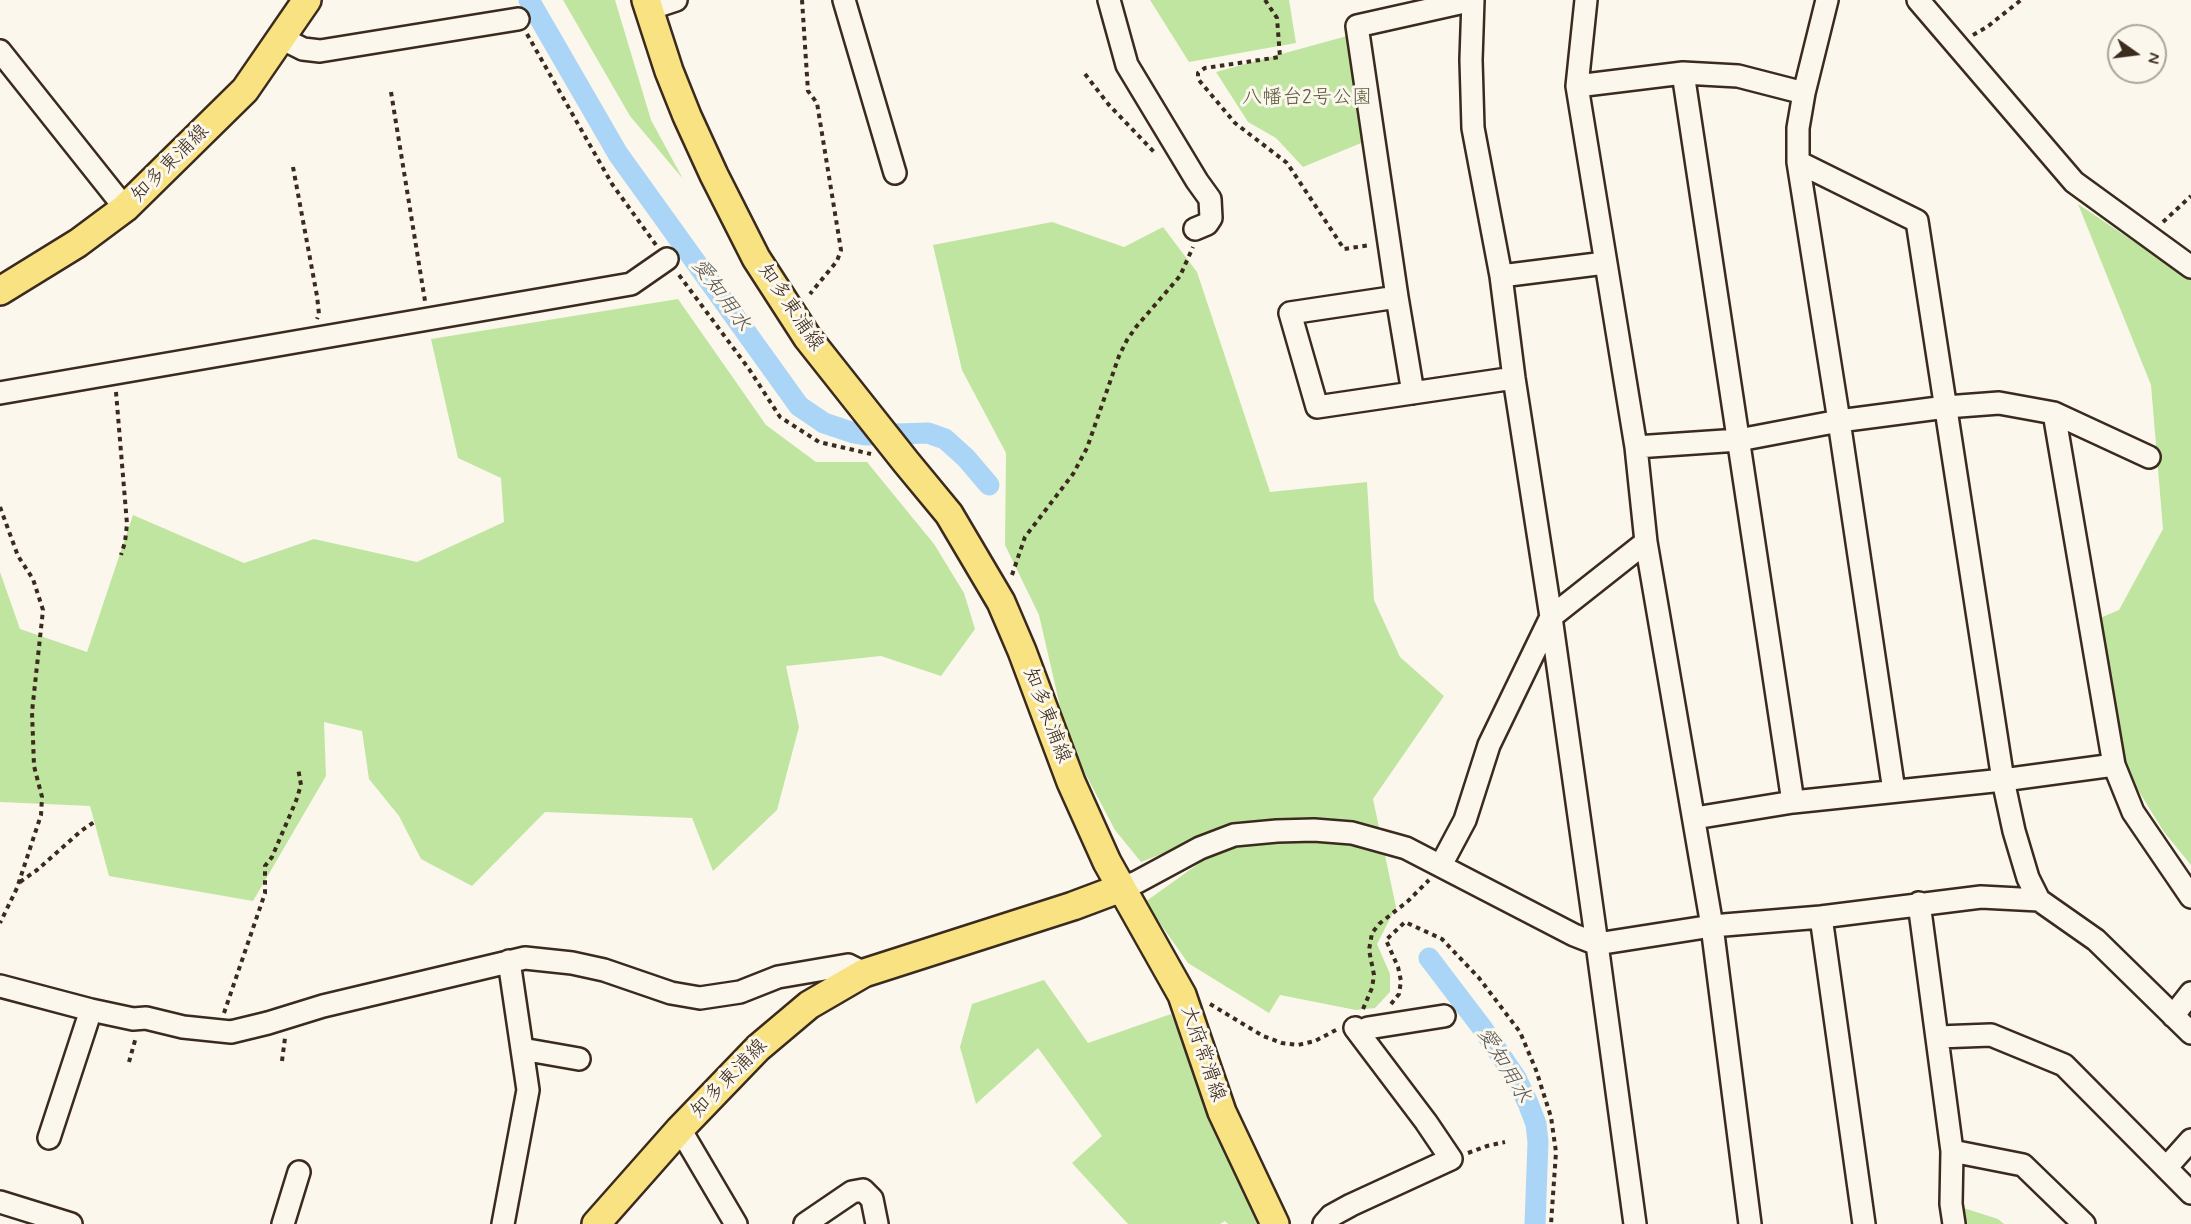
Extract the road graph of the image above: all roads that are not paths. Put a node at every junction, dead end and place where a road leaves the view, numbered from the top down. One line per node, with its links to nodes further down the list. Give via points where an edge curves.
1 (307, 0): 11 (main road, 知多東浦線)
2 (676, 0): 9 (street)
3 (844, 0): 17 (street)
4 (1109, 0): 19 (street, via 1127,65 1210,199 1210,218 1207,224)
5 (1473, 0): 23 (street, via 1473,128); 25 (street, via 1356,26)
6 (1586, 0): 14 (street)
7 (1827, 0): 15 (street)
8 (1917, 0): 22 (street, via 2074,182)
9 (648, 4): 43 (main road, 知多東浦線, via 687,116 756,258 807,338 949,514 996,592 1071,782)
10 (518, 19): 11 (street, via 320,51 303,49)
11 (281, 38): 18 (main road, 知多東浦線, via 245,90)
12 (0, 51): 18 (street)
13 (1683, 73): 14 (street); 15 (street, via 1738,76); 32 (street)
14 (1577, 86): 21 (street)
15 (1804, 93): 16 (street)
16 (1798, 162): 29 (street, via 1917,221); 31 (street)
17 (896, 172)
18 (125, 208): 24 (main road, 知多東浦線, via 78,243)
19 (1195, 229)
20 (667, 259): 27 (street, via 631,284)
21 (1605, 263): 23 (street); 33 (street)
22 (2191, 267)
23 (1501, 276): 26 (street)
24 (0, 291)
25 (1397, 297): 28 (street); 28 (street, via 1290,313 1317,407)
26 (1514, 378): 28 (street); 36 (street)
27 (0, 393)
28 (1413, 393)
29 (1946, 407): 30 (street, via 2000,403); 31 (street); 38 (street)
30 (2054, 413): 34 (street); 37 (street)
31 (1839, 422): 32 (street); 39 (street)
32 (1739, 440): 33 (street); 40 (street)
33 (1636, 447): 35 (street)
34 (2149, 457)
35 (1646, 542): 36 (street); 41 (street)
36 (1551, 617): 42 (street, via 1490,745 1465,820); 49 (street)
37 (2114, 765): 38 (street); 44 (street, via 2133,812)
38 (2003, 780): 39 (street); 45 (street, via 2028,878)
39 (1894, 791): 40 (street)
40 (1793, 802): 41 (street)
41 (1695, 818): 48 (street)
42 (1440, 865): 43 (street, via 1406,848 1352,833 1277,831 1234,835); 49 (street)
43 (1121, 888): 51 (main road, 知多東浦線); 76 (main road, 大府常滑線, via 1182,995 1222,1112)
44 (2191, 897)
45 (2039, 900): 46 (street, via 1980,897); 56 (street, via 2096,940)
46 (1919, 903): 47 (street); 58 (street)
47 (1821, 917): 48 (street); 80 (street)
48 (1712, 926): 49 (street); 79 (street)
49 (1598, 944): 78 (street)
50 (509, 961): 51 (street, via 525,958 572,963 700,998 740,992 778,977 848,964); 54 (street, via 231,1032); 59 (street)
51 (864, 973): 61 (main road, 知多東浦線, via 809,1005 786,1024)
52 (0, 986): 54 (street)
53 (2191, 993): 56 (street)
54 (91, 1010): 62 (street)
55 (1444, 1016): 77 (street, via 1368,1028 1359,1025 1451,1159 1351,1205)
56 (2173, 1016): 57 (street)
57 (2191, 1033)
58 (1938, 1037): 64 (street); 65 (street, via 1991,1035 2064,1065)
59 (522, 1048): 60 (street); 71 (street, via 528,1090)
60 (579, 1059)
61 (680, 1129): 72 (main road, 知多東浦線); 73 (street)
62 (49, 1138)
63 (2191, 1140): 65 (street)
64 (1952, 1151): 81 (street); 82 (street, via 2023,1165)
65 (2166, 1168): 67 (street)
66 (299, 1172): 70 (street)
67 (2191, 1193)
68 (0, 1202): 69 (street)
69 (71, 1224)
70 (283, 1224)
71 (503, 1224)
72 (596, 1224)
73 (736, 1224)
74 (805, 1224): 75 (street, via 852,1192 863,1190 872,1199)
75 (877, 1224)
76 (1275, 1224)
77 (1324, 1224)
78 (1635, 1224)
79 (1750, 1224)
80 (1864, 1224)
81 (1954, 1224)
82 (2084, 1224)

